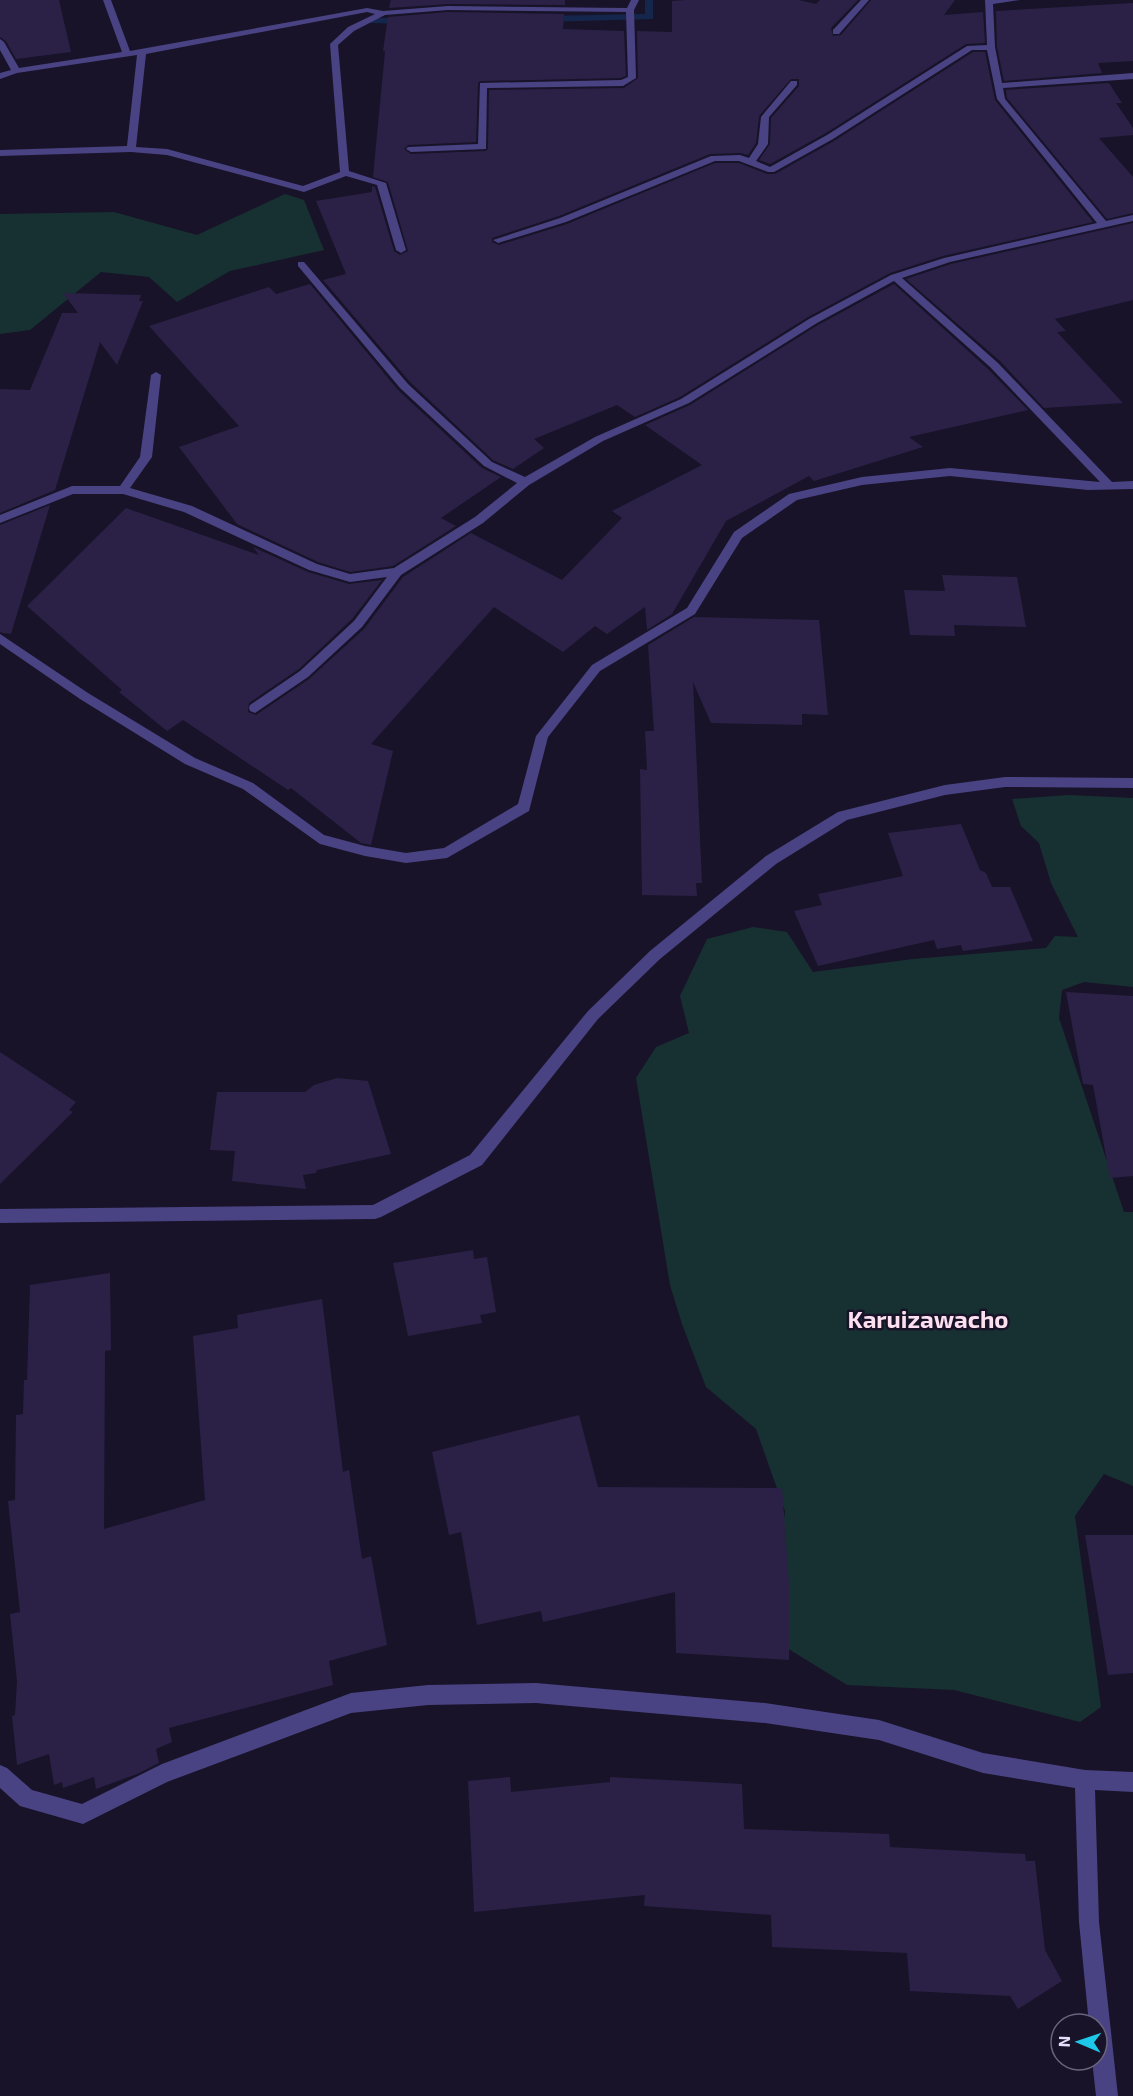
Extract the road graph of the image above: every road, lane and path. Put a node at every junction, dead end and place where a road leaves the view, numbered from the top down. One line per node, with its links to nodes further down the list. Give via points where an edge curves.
1 (107, 0): 13 (street)
2 (635, 0): 7 (street)
3 (865, 0): 9 (street)
4 (1016, 0): 5 (street)
5 (989, 1): 11 (street)
6 (448, 4): 7 (street); 8 (street)
7 (630, 10): 20 (street, via 632,78 623,83 483,85 483,147)
8 (382, 13): 12 (street, via 367,10); 23 (street, via 351,29 334,44)
9 (836, 32)
10 (0, 42): 14 (street)
11 (991, 47): 18 (street); 22 (street, via 970,48 771,170)
12 (142, 52): 13 (street); 19 (street)
13 (127, 54): 14 (street)
14 (16, 71): 15 (street)
15 (0, 76)
16 (1133, 76): 18 (street)
17 (794, 83): 22 (street, via 765,117 763,144)
18 (998, 86): 25 (street, via 1001,99)
19 (131, 149): 21 (street); 23 (street, via 167,152 304,189)
20 (411, 149)
21 (0, 153)
22 (751, 162): 26 (street, via 714,158 563,220)
23 (345, 173): 27 (street, via 381,183)
24 (1133, 218): 25 (street)
25 (1104, 225): 29 (street, via 947,260)
26 (498, 240)
27 (401, 250)
28 (301, 264): 31 (street, via 404,386 488,464)
29 (895, 277): 31 (street, via 813,321 685,401 599,439); 33 (street, via 994,365)
30 (156, 375): 34 (street, via 146,457)
31 (525, 482): 36 (street, via 479,520)
32 (1133, 485): 33 (street)
33 (1110, 486): 37 (street, via 950,472 862,481 793,497 738,535 691,611 596,668 542,736 524,807 447,853 406,858 320,839 248,786 190,761 84,696)
34 (123, 490): 35 (street, via 72,490); 36 (street, via 188,509 313,567 350,578)
35 (0, 519)
36 (397, 572): 38 (street, via 358,624 304,674)
37 (0, 638)
38 (255, 708)
39 (1133, 783): 40 (street, via 1005,782 945,790 843,816 771,860 655,955 593,1015 476,1161 375,1212)
40 (0, 1216)
41 (0, 1775): 42 (street, via 27,1799 83,1814 162,1774 351,1703 428,1695 536,1693 765,1713 879,1730 983,1763)
42 (1084, 1780): 43 (street); 44 (street, via 1089,1922)
43 (1133, 1782)
44 (1107, 2096)

